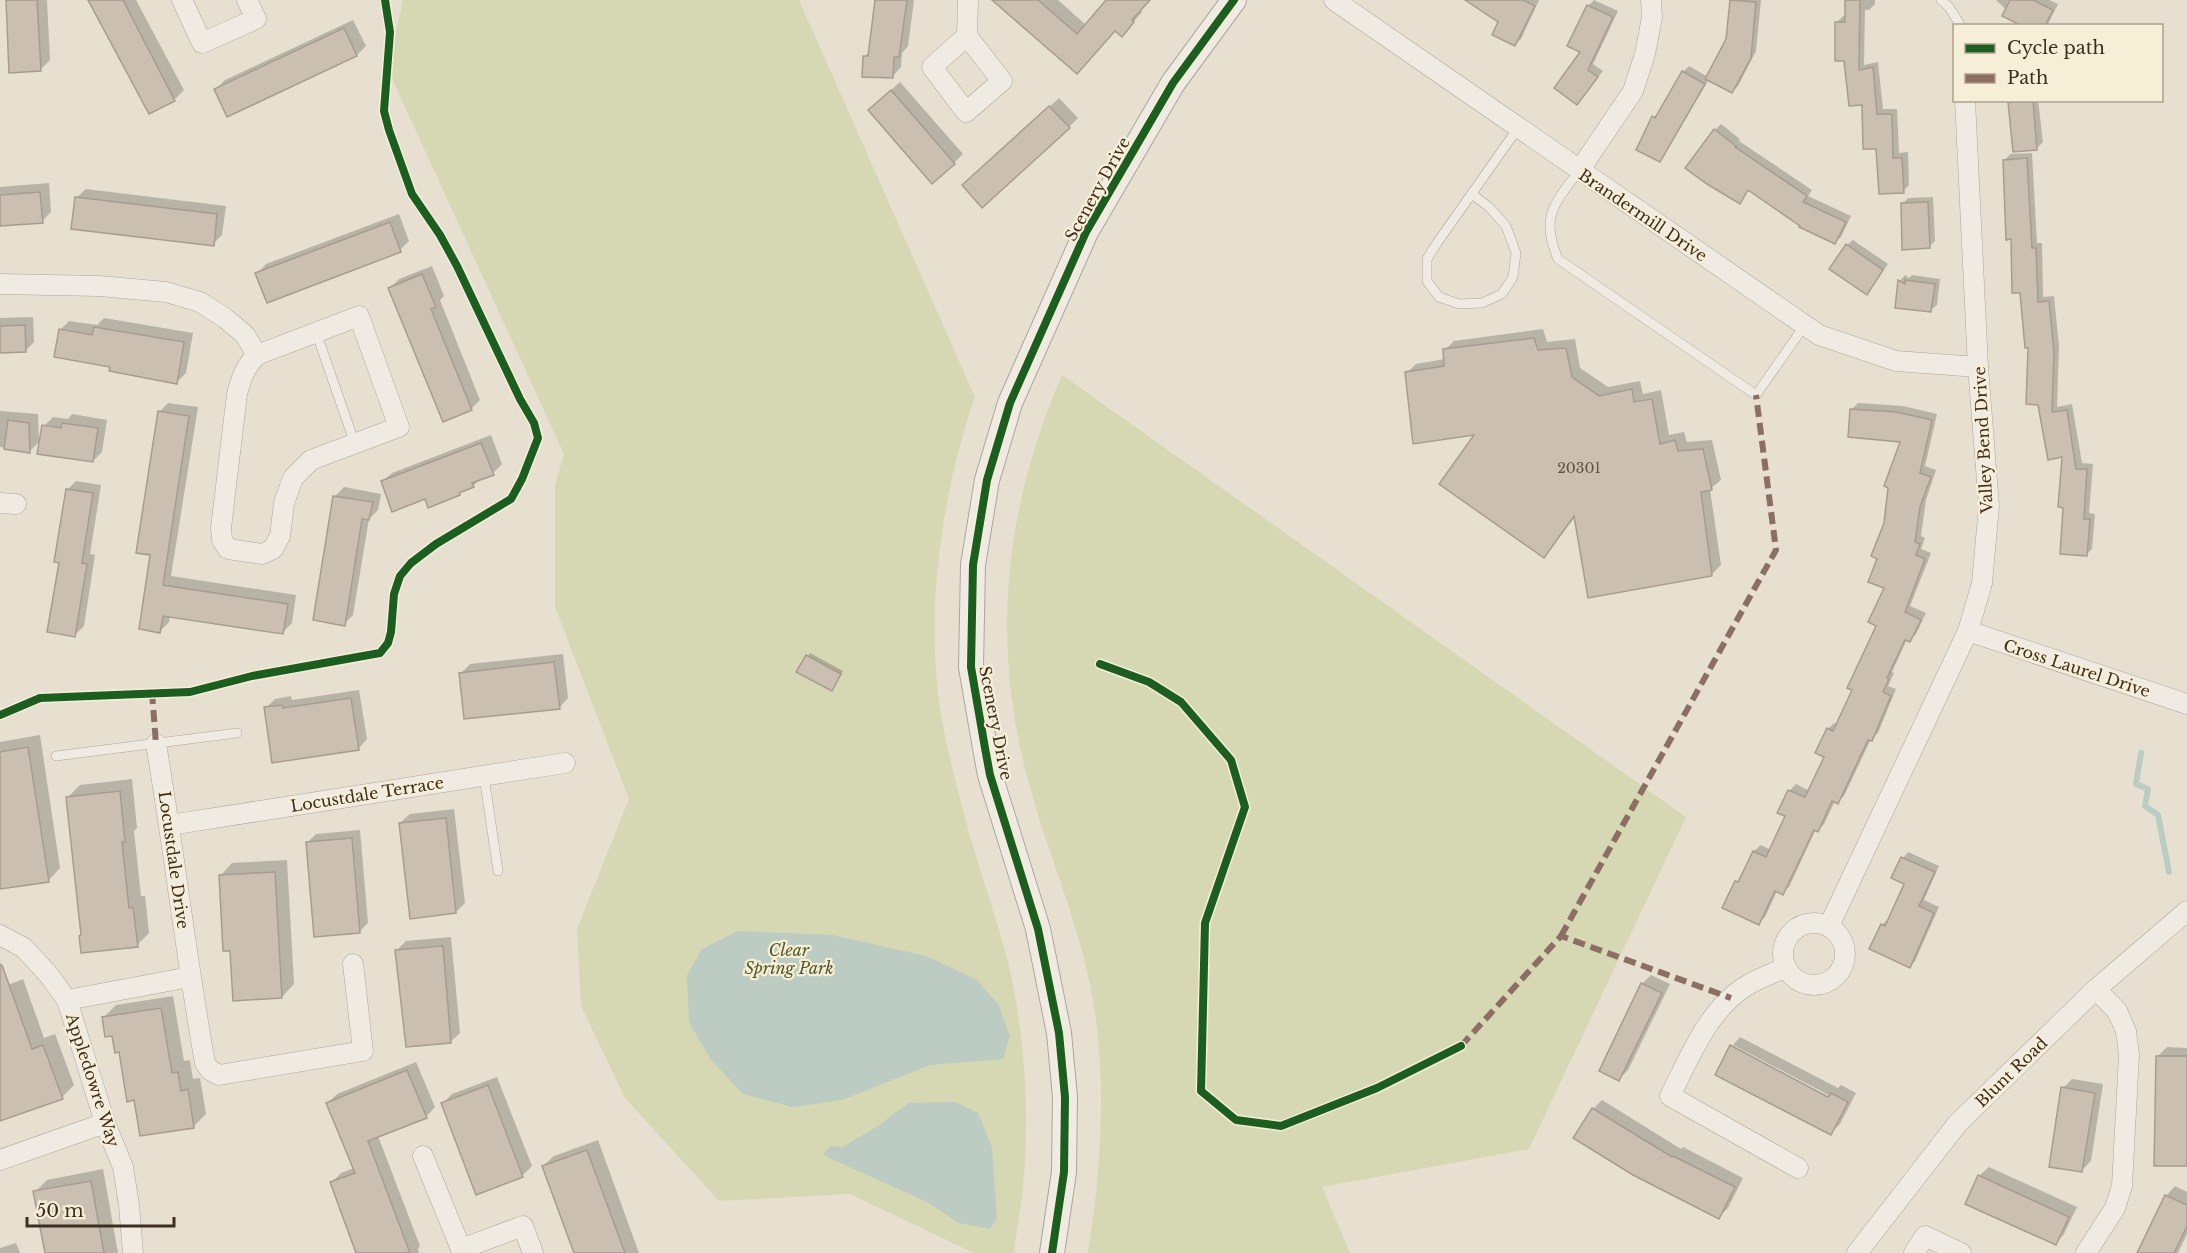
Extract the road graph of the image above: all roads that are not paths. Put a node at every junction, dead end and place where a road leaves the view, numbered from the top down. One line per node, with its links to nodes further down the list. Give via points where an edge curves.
1 (182, 0): 2 (street, via 202,43 256,19)
2 (247, 0)
3 (968, 0): 9 (street)
4 (1234, 0): 43 (street, Scenery Drive, via 1173,82 1086,232 1010,404 987,480 973,565 970,667 990,775 1038,929 1059,1033 1065,1097 1064,1172)
5 (1334, 0): 11 (street, Brandermill Drive)
6 (1651, 0): 12 (street, via 1645,54 1633,91)
7 (1941, 0): 8 (lane)
8 (1960, 24)
9 (967, 36)
10 (1965, 102): 18 (street, Valley Bend Drive)
11 (1518, 128): 12 (street, Brandermill Drive); 13 (lane)
12 (1579, 171): 15 (street, Brandermill Drive); 15 (lane, via 1551,212 1549,239 1558,259 1756,395)
13 (1472, 194): 13 (lane, via 1427,259 1427,281 1438,297 1459,304 1482,303 1502,294 1513,277 1516,253 1506,226)
14 (0, 284): 17 (street, via 166,292 200,302 225,318 245,335)
15 (1805, 325): 18 (street, Brandermill Drive, via 1819,335 1896,361)
16 (316, 332): 17 (street); 19 (lane); 19 (street, via 359,316 399,427)
17 (257, 355): 19 (street, via 241,377 237,394 221,528 228,549 262,554 273,549 280,536 284,503 293,478 310,460)
18 (1978, 367): 20 (street, Valley Bend Drive, via 1989,506 1982,583)
19 (355, 444)
20 (1968, 631): 21 (street, Cross Laurel Drive); 30 (street, Valley Bend Drive)
21 (2187, 704)
22 (237, 733): 23 (lane)
23 (156, 744): 24 (lane); 27 (street, Locustdale Drive)
24 (56, 756)
25 (565, 763): 26 (street, Locustdale Terrace)
26 (484, 776): 27 (street, Locustdale Terrace); 28 (lane)
27 (170, 825): 34 (street, Locustdale Drive)
28 (498, 871)
29 (2187, 911): 35 (street, Blunt Road)
30 (1829, 926): 33 (street, via 1818,923 1796,928 1788,936 1783,951); 33 (street, via 1845,945 1845,963 1840,974 1819,986 1806,985)
31 (0, 934): 36 (street, Appledowre Way, via 24,948)
32 (352, 964): 34 (street, Locustdale Drive, via 363,1051 219,1074 205,1063)
33 (1786, 967): 40 (street, via 1731,998 1699,1041 1670,1096)
34 (190, 977): 36 (street)
35 (2096, 989): 44 (street, Blunt Road, via 1958,1124); 47 (street, via 2117,1011 2126,1031 2129,1055 2122,1186 2115,1208)
36 (67, 1000): 37 (street, Appledowre Way)
37 (105, 1123): 39 (street); 41 (street, Appledowre Way, via 123,1167)
38 (423, 1156): 42 (street, via 461,1249 523,1226)
39 (0, 1160)
40 (1798, 1168)
41 (134, 1253)
42 (533, 1253)
43 (1052, 1253)
44 (1857, 1253)
45 (1914, 1253): 46 (street, via 1925,1236)
46 (1961, 1253)
47 (2086, 1253)

